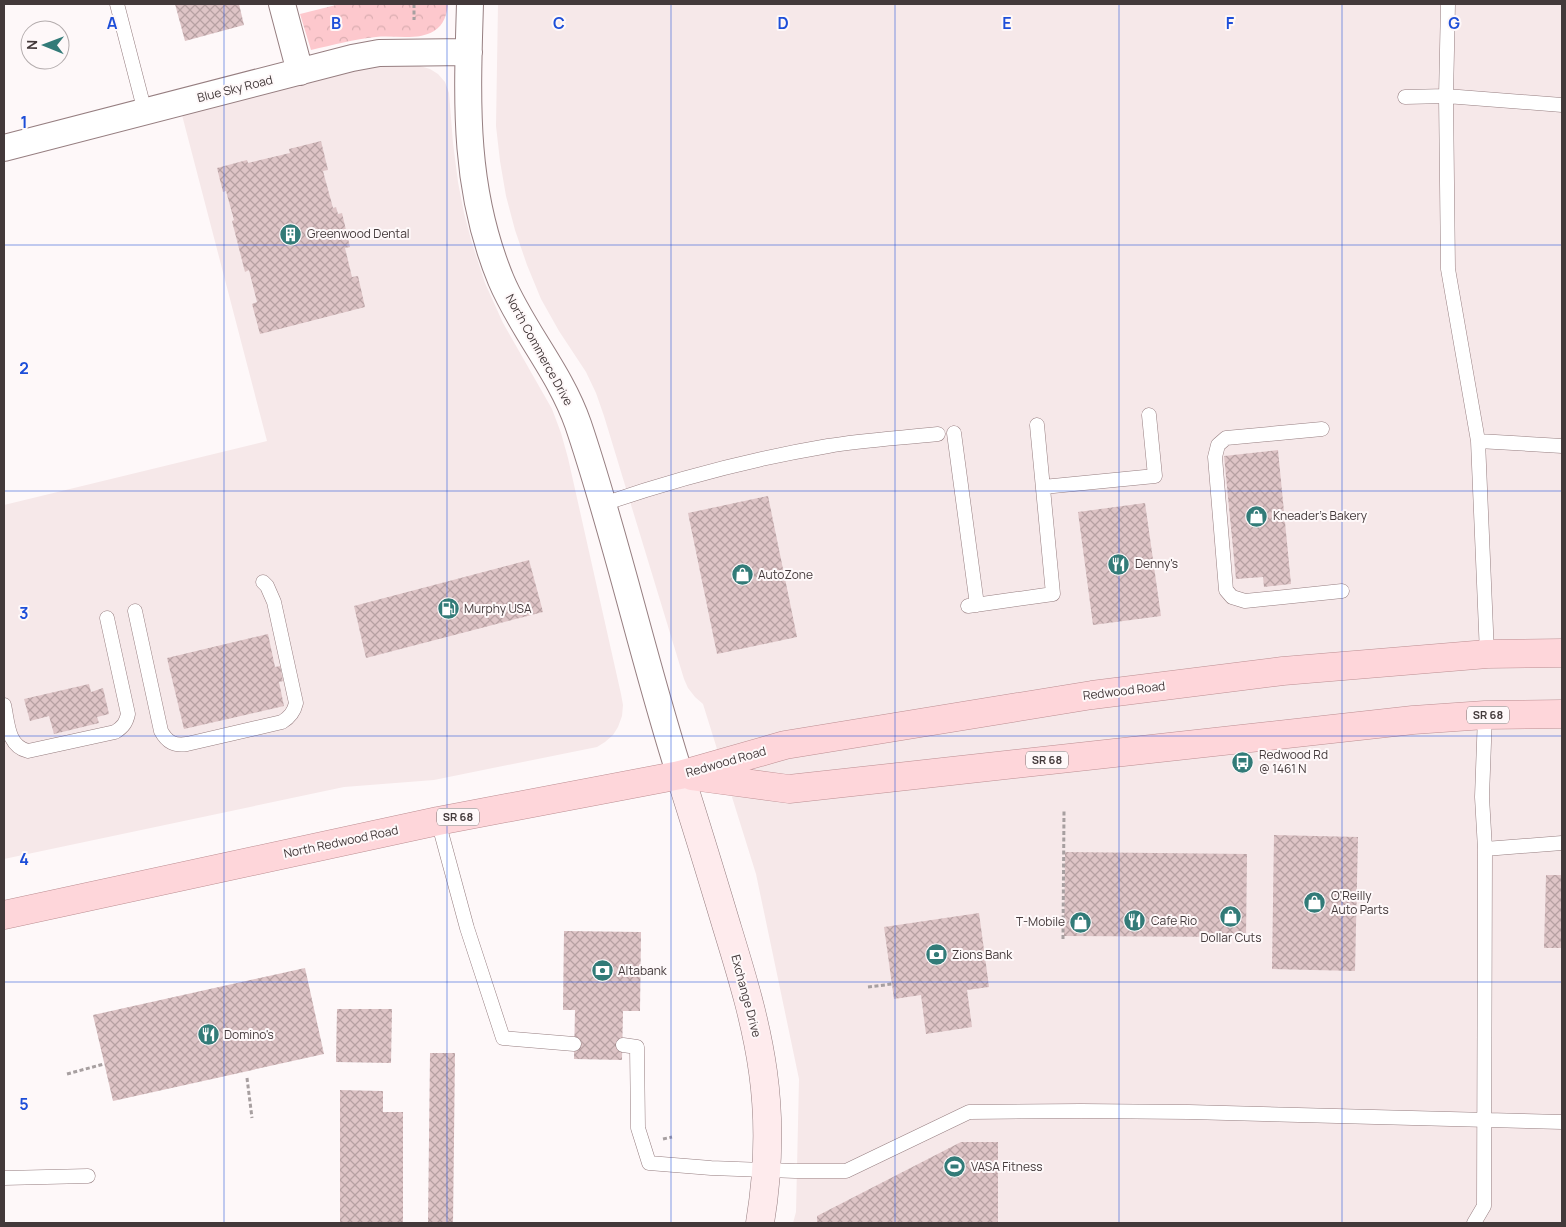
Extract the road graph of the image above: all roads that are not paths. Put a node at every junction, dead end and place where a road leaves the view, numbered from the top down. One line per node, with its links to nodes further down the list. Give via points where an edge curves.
1 (117, 4): 10 (lane)
2 (282, 4): 6 (street)
3 (470, 4): 5 (street, North Commerce Drive)
4 (1448, 4): 7 (lane)
5 (469, 52): 6 (street, Blue Sky Road, via 379,53); 20 (street, North Commerce Drive, via 470,159 476,198 489,243 501,280 577,420)
6 (300, 72): 10 (street, Blue Sky Road)
7 (1446, 96): 8 (lane); 9 (lane); 17 (lane, via 1448,268)
8 (1405, 98)
9 (1562, 106)
10 (145, 112): 11 (street, Blue Sky Road)
11 (4, 148)
12 (1149, 415): 19 (lane, via 1155,476)
13 (1037, 426): 19 (lane)
14 (1322, 429): 22 (lane, via 1226,438 1218,445 1215,457 1226,590 1232,597 1245,601)
15 (954, 433): 19 (lane, via 972,605 1053,594)
16 (938, 434): 20 (lane, via 830,446 736,464)
17 (1478, 441): 18 (lane); 26 (lane)
18 (1562, 446)
19 (1043, 487)
20 (603, 504): 30 (street, North Commerce Drive)
21 (263, 582): 23 (lane, via 274,602 296,703 289,718 282,722 179,745 165,738)
22 (1342, 591)
23 (135, 611)
24 (107, 618): 27 (lane, via 128,714 122,728 28,751 15,745 11,739)
25 (1562, 653): 26 (main road, Redwood Road / SR 68)
26 (1487, 654): 30 (main road, Redwood Road / SR 68, via 1283,671 1092,695 785,745)
27 (4, 705)
28 (1562, 714): 29 (main road, Redwood Road / SR 68)
29 (1485, 715): 30 (main road, Redwood Road / SR 68, via 789,789); 33 (lane, via 1482,797)
30 (680, 775): 31 (main road, North Redwood Road / SR 68); 39 (street, Exchange Drive, via 756,1032 767,1116)
31 (438, 821): 34 (main road, North Redwood Road / SR 68); 35 (lane, via 467,928 503,1038)
32 (1562, 843): 33 (lane)
33 (1485, 849): 37 (lane)
34 (4, 915)
35 (574, 1044)
36 (623, 1045): 39 (lane, via 637,1047 638,1128 649,1163)
37 (1484, 1120): 38 (lane); 39 (lane, via 1189,1112 969,1112 846,1171); 43 (lane, via 1484,1206)
38 (1562, 1122)
39 (766, 1170): 42 (street, Exchange Drive)
40 (88, 1176): 41 (lane)
41 (4, 1178)
42 (760, 1223)
43 (1474, 1223)

